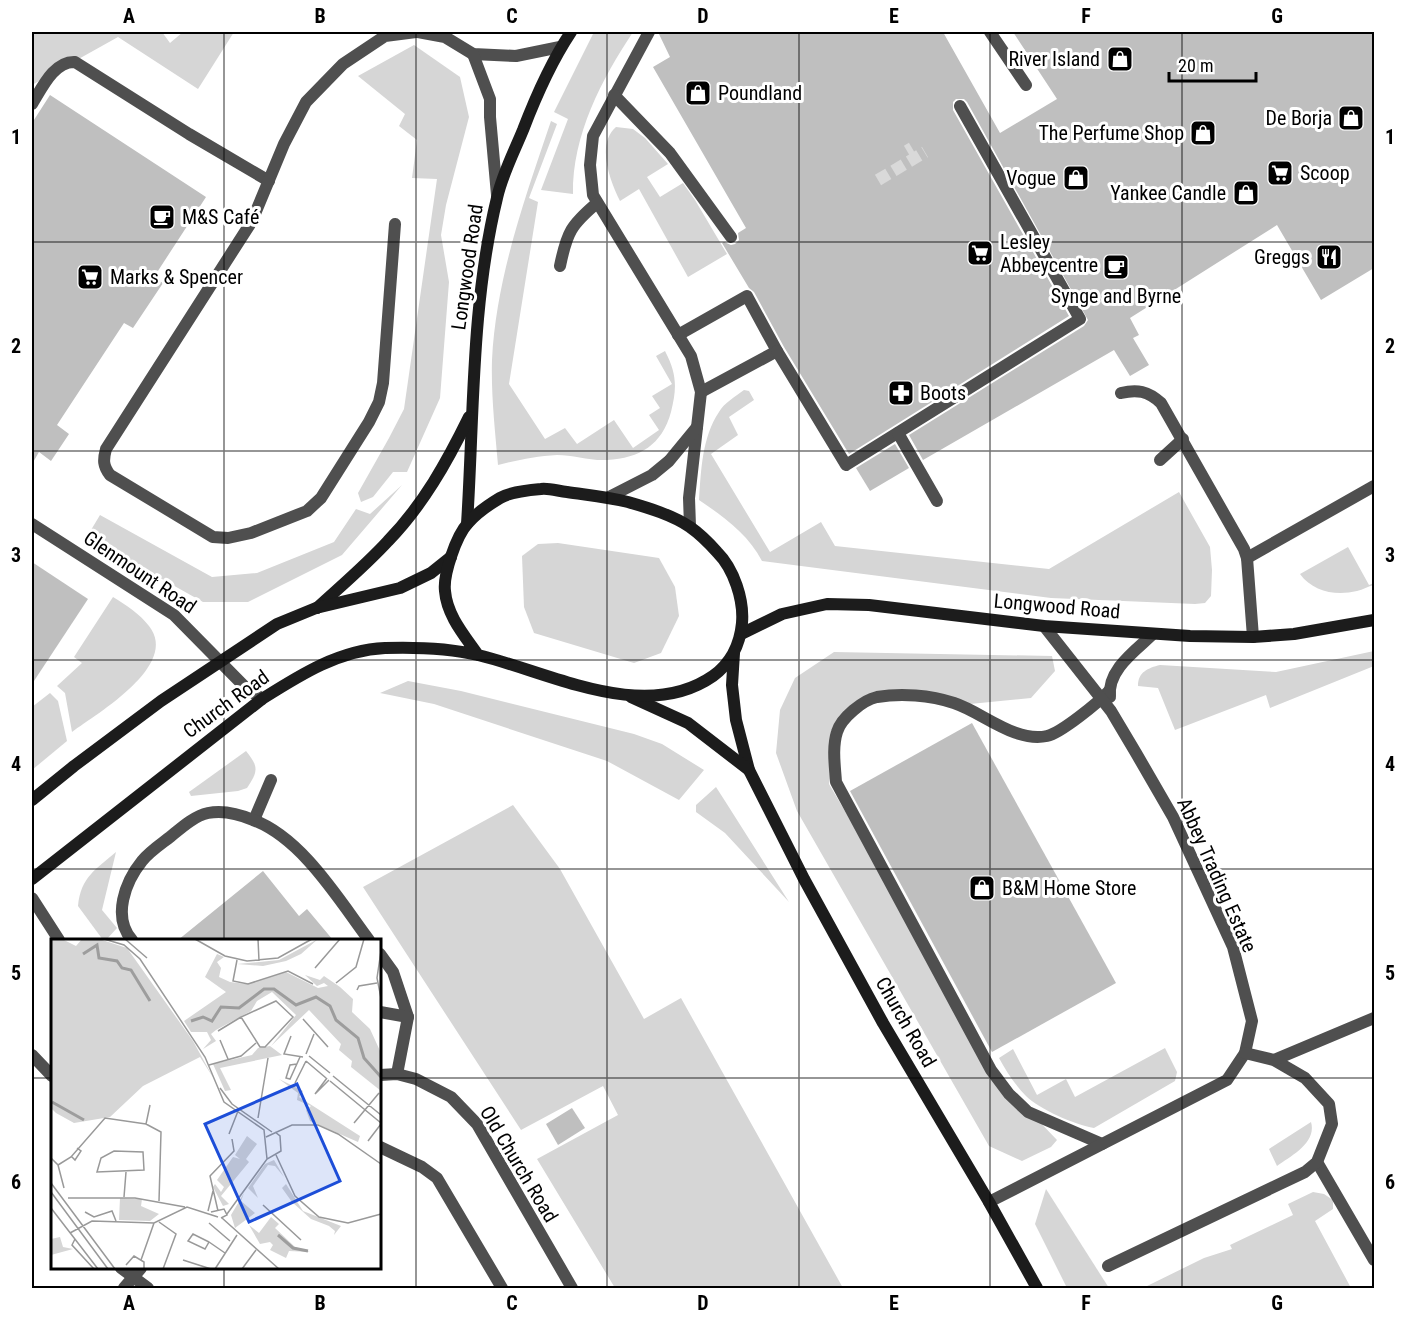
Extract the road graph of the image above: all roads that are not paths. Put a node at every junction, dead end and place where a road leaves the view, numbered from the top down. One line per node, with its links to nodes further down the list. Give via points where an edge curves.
1 (417, 32): 6 (street, via 445,37); 11 (street, via 385,36 343,64 306,102)
2 (571, 32): 5 (street, Longwood Road)
3 (649, 32): 8 (street)
4 (990, 32): 7 (street)
5 (560, 47): 6 (street, via 516,56); 12 (street, Longwood Road)
6 (473, 54): 12 (street, via 490,99)
7 (1026, 85)
8 (614, 95): 13 (street, via 594,136 590,165); 15 (street, via 670,153)
9 (32, 104): 11 (street, via 55,70 75,62)
10 (960, 106): 23 (street, via 1080,318)
11 (269, 181): 14 (street, via 252,221 106,449 104,459 110,475 213,537 251,533 307,511 321,498 369,422 383,383)
12 (497, 195): 21 (street, Longwood Road, via 481,277)
13 (597, 203): 16 (street, via 575,222 565,240); 17 (street)
14 (394, 224)
15 (731, 237)
16 (560, 266)
17 (678, 335): 18 (street, via 747,296); 19 (street, via 691,356)
18 (777, 351): 19 (street); 23 (street, via 846,465)
19 (701, 392): 22 (street)
20 (1121, 393): 24 (street, via 1134,390 1151,394)
21 (471, 413): 30 (street, Longwood Road); 34 (street, via 449,458 403,524)
22 (698, 426): 27 (street, via 652,475); 31 (street, via 689,498)
23 (898, 433): 28 (street)
24 (1184, 439): 25 (street); 33 (street)
25 (1160, 460)
26 (1374, 486): 33 (street)
27 (609, 497): 30 (street, via 543,489 502,497); 31 (street, via 651,508)
28 (937, 501)
29 (32, 524): 42 (street, Glenmount Road, via 174,615)
30 (467, 524): 32 (street)
31 (690, 526): 37 (street, via 723,557 737,586 743,610)
32 (451, 557): 34 (street, Church Road, via 431,573 399,588); 41 (street, via 444,590 449,609)
33 (1246, 558): 39 (street)
34 (316, 608): 42 (street, Church Road, via 277,624)
35 (1374, 620): 39 (street, Longwood Road)
36 (1044, 626): 37 (street, Longwood Road, via 869,605 827,604 782,614); 38 (street, Longwood Road); 43 (street)
37 (741, 634): 40 (street)
38 (1153, 634): 39 (street, Longwood Road); 43 (street, via 1116,672)
39 (1253, 637)
40 (734, 653): 44 (street, via 719,672 704,682 672,694); 46 (street, Church Road, via 736,720)
41 (478, 655): 44 (street, Church Road); 45 (street, Church Road, via 439,648 382,648 342,656 303,673)
42 (220, 660): 45 (street, Glenmount Road); 48 (street, Church Road)
43 (1105, 695): 59 (street, Abbey Trading Estate, via 1173,817 1233,946 1252,1021); 65 (street, via 1080,717 1048,736 1028,737 955,704 922,696 875,697 846,715 837,731 834,755 836,782 991,1070 1028,1112)
44 (629, 696): 46 (street, Church Road, via 688,723)
45 (262, 699): 50 (street, Church Road)
46 (749, 770): 68 (street, Church Road, via 883,1023)
47 (271, 780): 49 (street)
48 (32, 800)
49 (255, 820): 53 (street, via 231,813 208,813 186,824 143,859 124,895 123,923); 54 (street, via 298,849)
50 (32, 879)
51 (32, 898): 52 (street)
52 (57, 939)
53 (131, 939)
54 (368, 939)
55 (381, 955): 57 (street, via 393,972)
56 (381, 1012): 57 (street)
57 (408, 1017): 62 (street)
58 (1374, 1018): 61 (street)
59 (1245, 1053): 61 (street); 65 (street, Abbey Trading Estate, via 1227,1080)
60 (32, 1055): 63 (street)
61 (1274, 1060): 67 (street, via 1305,1078 1329,1104 1332,1124)
62 (397, 1074): 64 (street, Old Church Road); 75 (street, Old Church Road, via 452,1096 477,1124)
63 (51, 1075)
64 (381, 1075)
65 (1102, 1144): 68 (street, Abbey Trading Estate)
66 (381, 1147): 74 (street, via 437,1178)
67 (1317, 1161): 69 (street); 70 (street, via 1305,1172)
68 (989, 1202): 76 (street, Church Road)
69 (1374, 1260)
70 (1108, 1266)
71 (138, 1272): 72 (street); 73 (street)
72 (124, 1288)
73 (148, 1288)
74 (502, 1288)
75 (572, 1288)
76 (1037, 1288)

